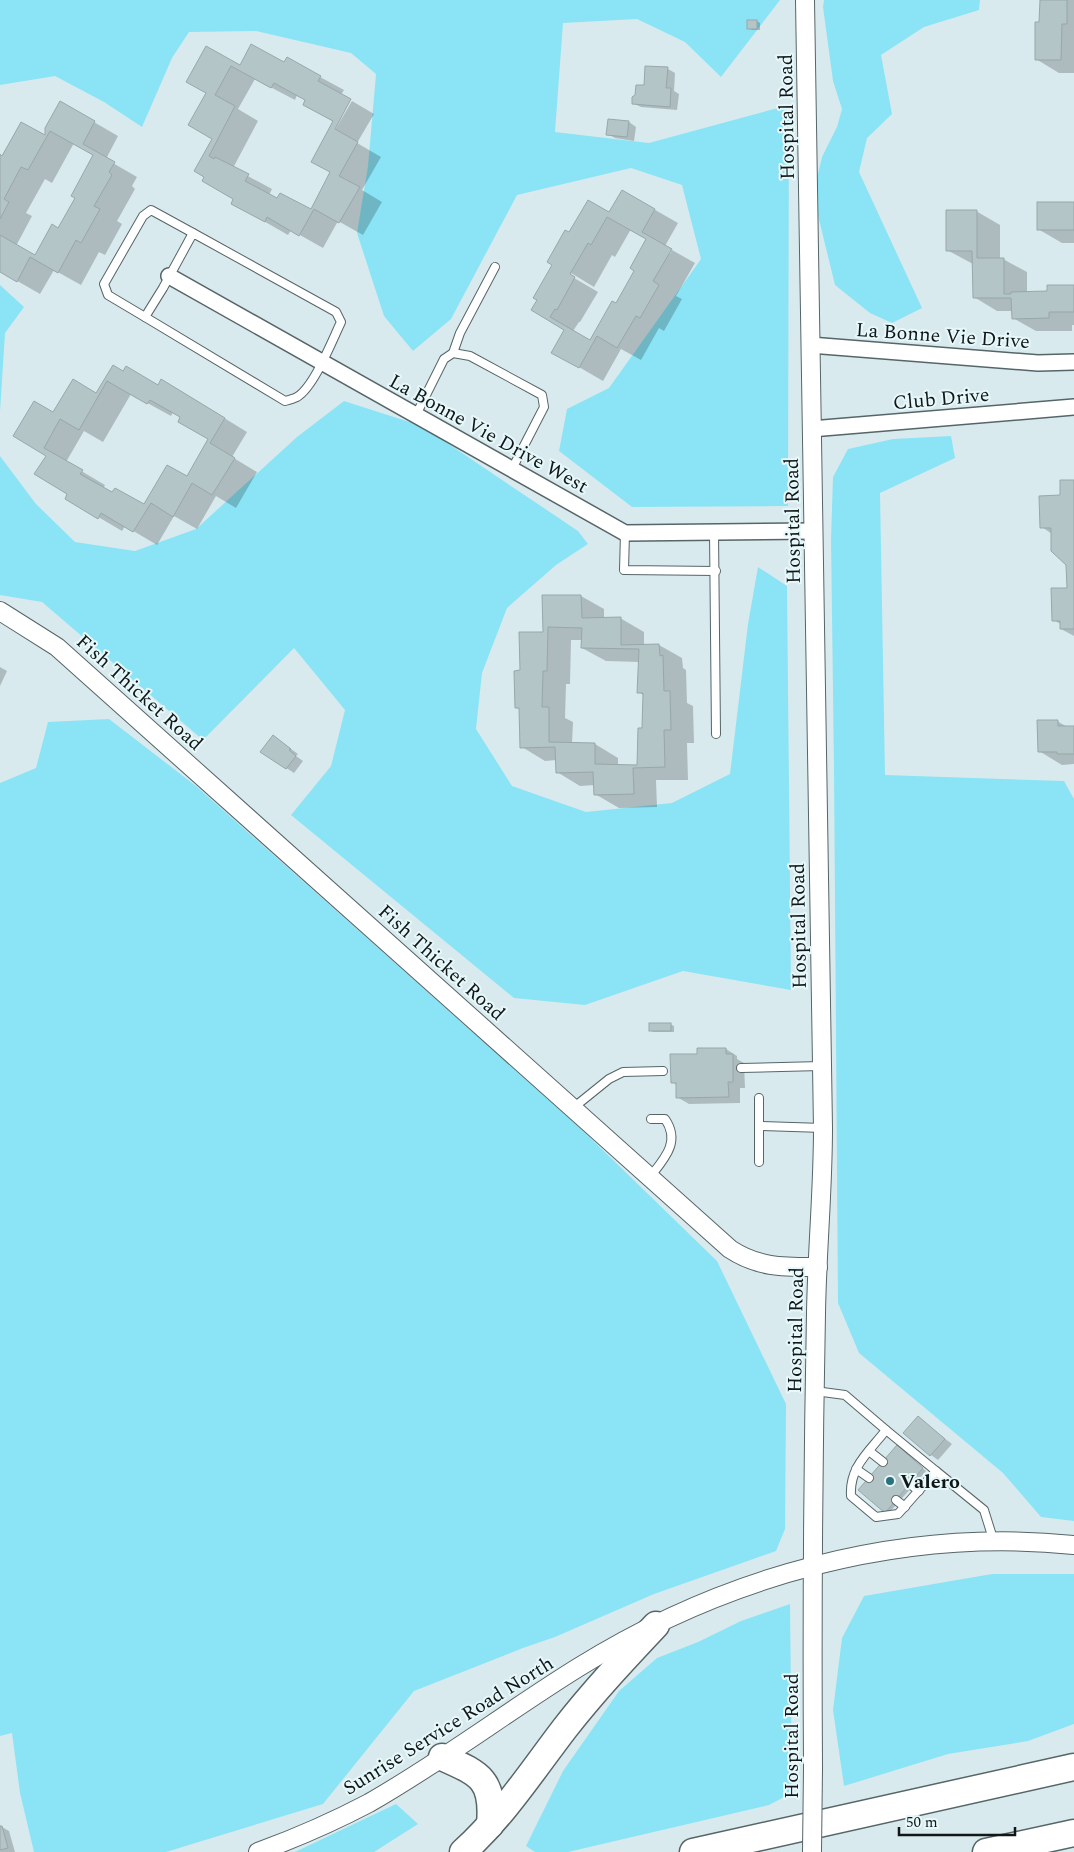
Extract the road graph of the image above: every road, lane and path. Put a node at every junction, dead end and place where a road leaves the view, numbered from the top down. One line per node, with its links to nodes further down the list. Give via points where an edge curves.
1 (805, 0): 6 (street, Hospital Road)
2 (192, 233): 4 (lane); 5 (lane, via 151,210 143,216 104,284 108,295); 8 (lane, via 336,312 341,322)
3 (494, 267): 7 (lane)
4 (169, 276): 5 (lane); 8 (street, La Bonne Vie Drive West)
5 (146, 316): 8 (lane, via 285,401 297,397 306,388)
6 (810, 345): 9 (street, La Bonne Vie Drive, via 1038,363); 12 (street, Hospital Road)
7 (453, 353): 11 (lane, via 444,360); 13 (lane, via 470,356 542,395 544,407)
8 (322, 362): 11 (street, La Bonne Vie Drive West)
9 (1074, 362)
10 (1074, 407): 12 (street, Club Drive)
11 (416, 415): 13 (street, La Bonne Vie Drive West)
12 (811, 429): 14 (street, Hospital Road)
13 (512, 470): 16 (street, La Bonne Vie Drive West)
14 (814, 531): 15 (street, La Bonne Vie Drive West); 20 (street, Hospital Road)
15 (714, 532): 16 (street, La Bonne Vie Drive West); 17 (lane)
16 (624, 533): 17 (lane, via 624,570)
17 (716, 571): 19 (lane)
18 (0, 611): 24 (street, Fish Thicket Road, via 57,647)
19 (716, 734)
20 (821, 1066): 21 (lane); 27 (street, Hospital Road)
21 (741, 1068)
22 (663, 1071): 24 (lane, via 624,1072)
23 (759, 1098): 26 (lane)
24 (573, 1108): 29 (street, Fish Thicket Road)
25 (651, 1119): 29 (lane, via 665,1120 670,1127 671,1142 669,1153)
26 (759, 1126): 27 (lane); 28 (lane)
27 (822, 1128): 30 (street, Hospital Road)
28 (759, 1162)
29 (650, 1177): 30 (street, Fish Thicket Road, via 716,1238 745,1259 775,1266)
30 (818, 1267): 31 (street, Hospital Road)
31 (815, 1391): 32 (lane, via 845,1395); 44 (street, Hospital Road)
32 (886, 1430): 33 (lane); 36 (lane)
33 (870, 1451): 34 (lane); 35 (lane)
34 (883, 1462)
35 (856, 1468): 37 (lane); 41 (lane, via 850,1483 851,1496 876,1517 898,1514)
36 (936, 1471): 39 (lane); 42 (lane, via 984,1510)
37 (869, 1478)
38 (910, 1484): 39 (lane)
39 (918, 1490): 41 (lane)
40 (896, 1500): 41 (lane)
41 (905, 1507)
42 (994, 1542): 43 (street, Sunrise Service Road North); 44 (street, Sunrise Service Road North, via 884,1551)
43 (1074, 1545)
44 (812, 1567): 45 (street, Sunrise Service Road North, via 742,1587); 53 (street, Hospital Road, bridge)
45 (656, 1625): 46 (street, Sunrise Service Road North, via 581,1665); 48 (highway, via 587,1701)
46 (442, 1757): 48 (highway, via 482,1779 490,1797); 50 (street, Sunrise Service Road North, via 369,1803 330,1823)
47 (1074, 1767): 52 (highway)
48 (490, 1825): 51 (highway)
49 (1074, 1833): 54 (highway)
50 (258, 1852)
51 (463, 1852)
52 (693, 1852)
53 (812, 1852)
54 (986, 1852)

